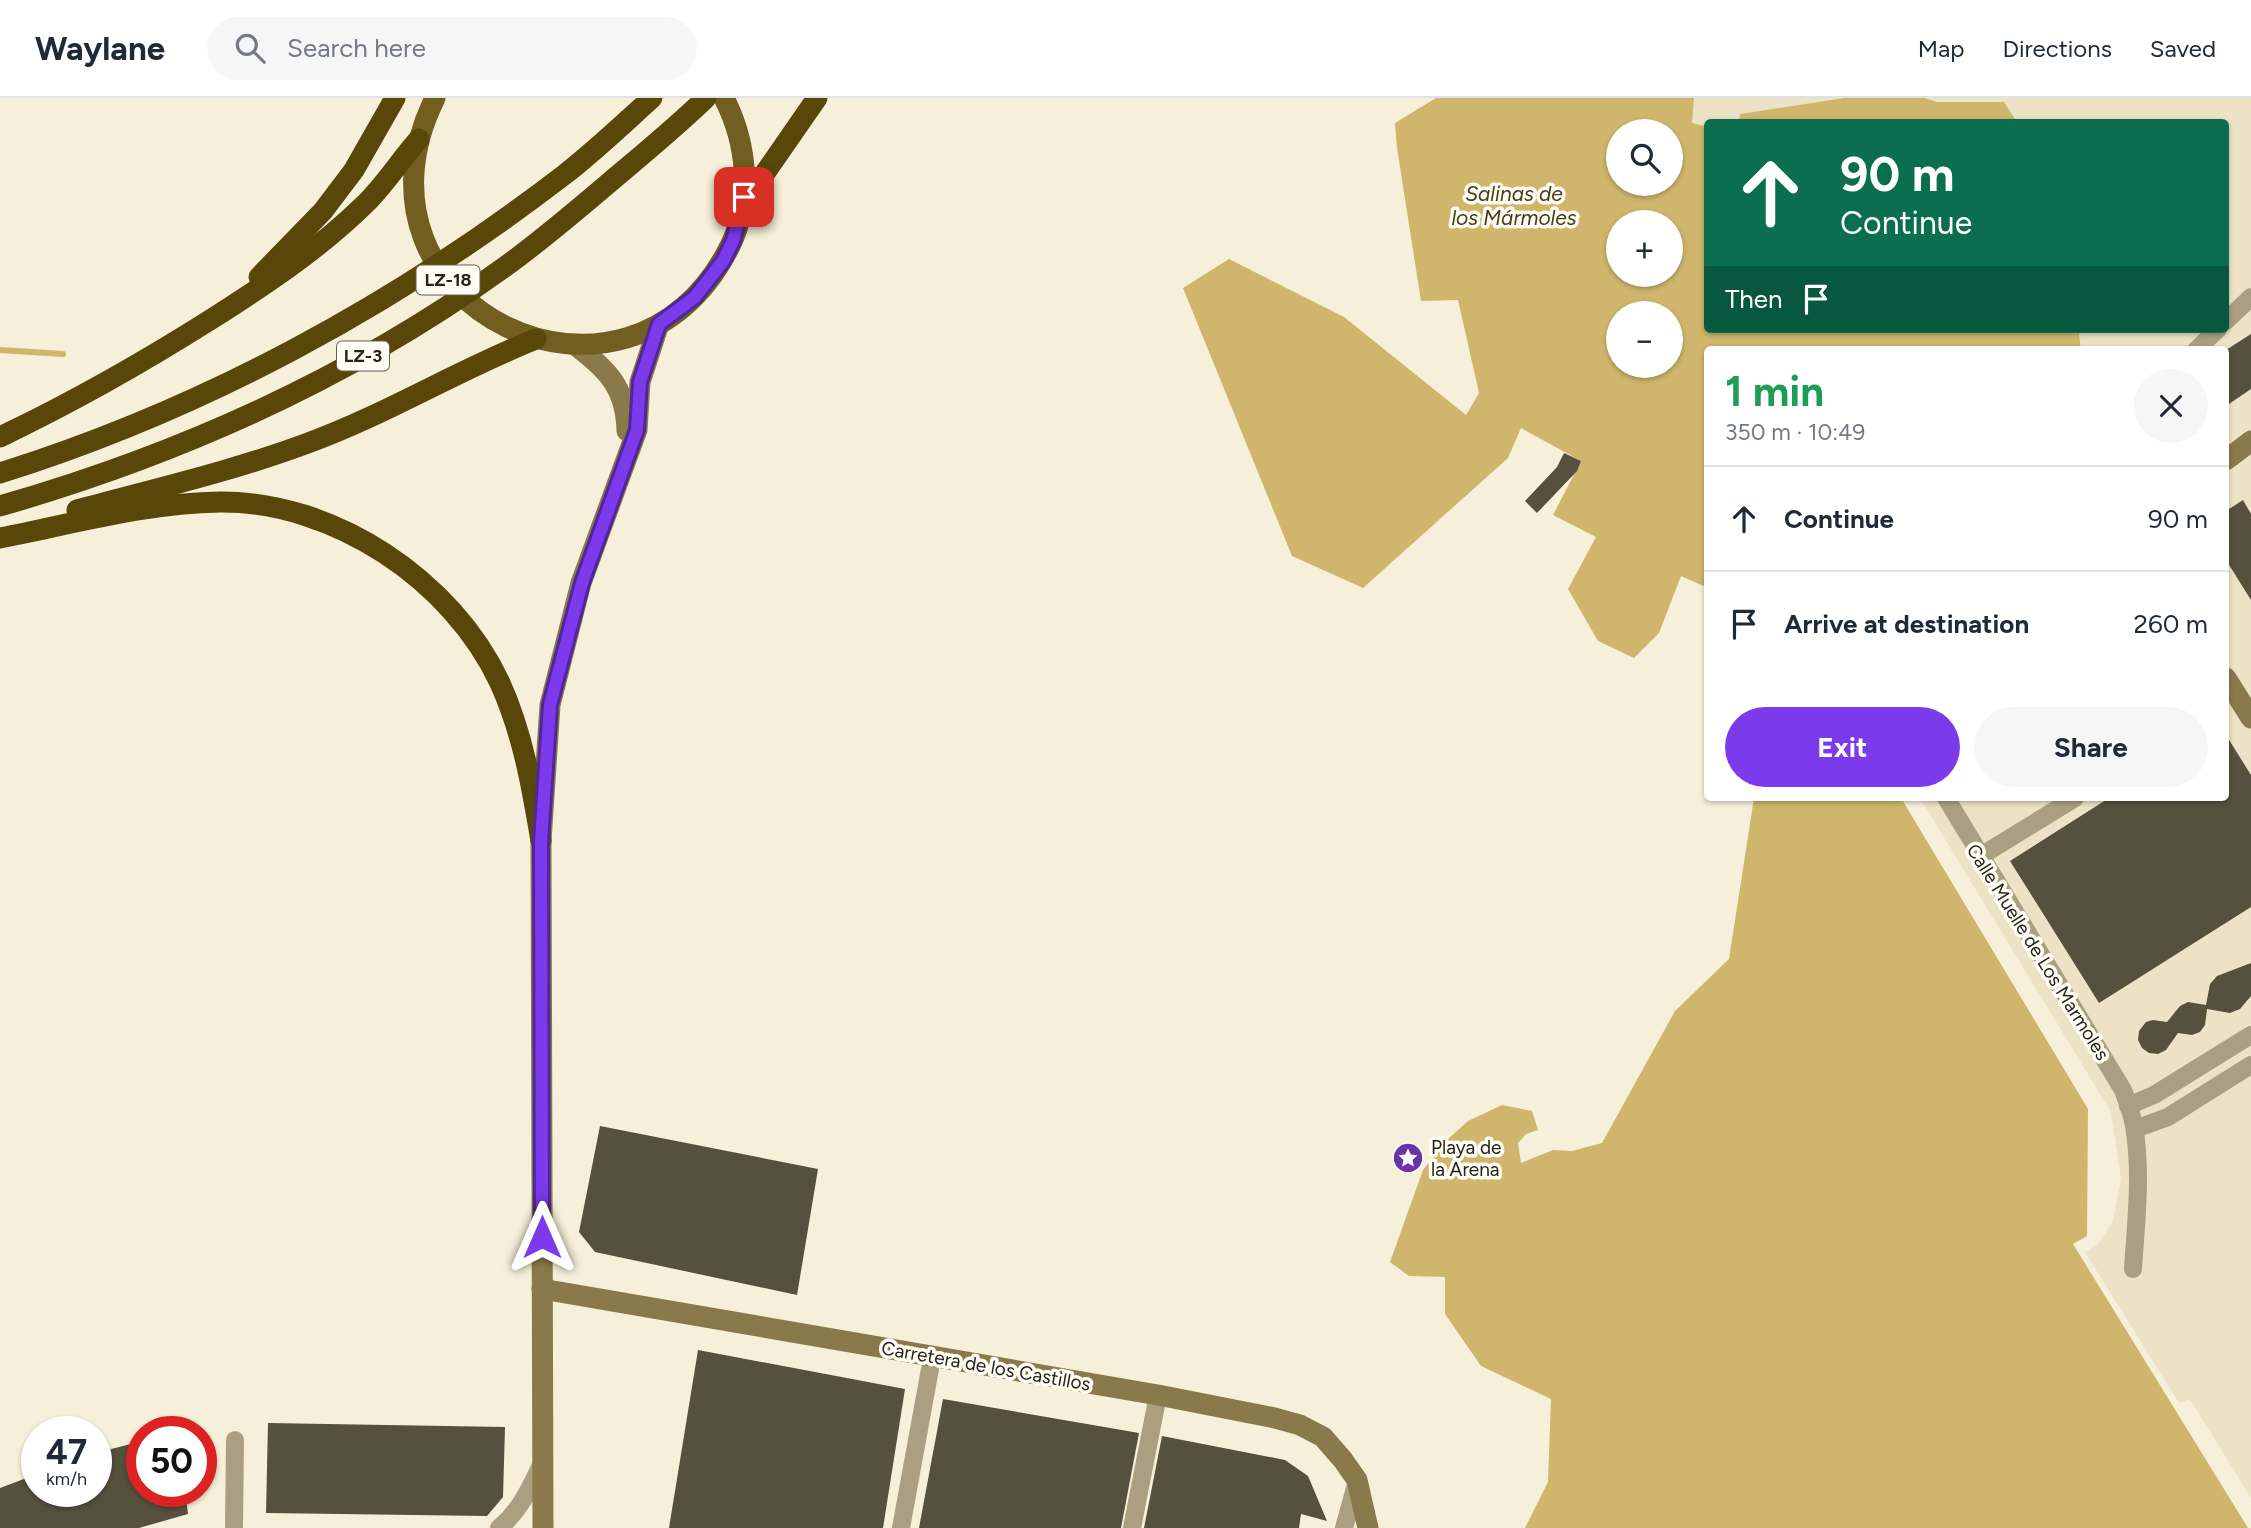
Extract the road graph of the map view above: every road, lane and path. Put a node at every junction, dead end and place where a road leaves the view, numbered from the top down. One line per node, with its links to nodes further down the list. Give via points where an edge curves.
1 (395, 98): 10 (highway, via 354,170 323,211)
2 (435, 98): 7 (main road, LZ-18)
3 (652, 98): 22 (highway, LZ-3, via 566,173 486,233 340,326 166,410)
4 (706, 98): 23 (highway, LZ-3, via 506,265 355,361 235,422 157,455)
5 (724, 98): 8 (main road, LZ-18, via 738,131)
6 (817, 98): 8 (highway)
7 (419, 139): 10 (highway, via 367,202 318,246); 14 (main road, LZ-18, via 414,179 418,219 432,256 454,288 483,314)
8 (744, 197): 12 (main road, LZ-18, via 733,241 716,270 695,297)
9 (2251, 297): 11 (street)
10 (222, 313): 17 (highway, via 76,400)
11 (2229, 318)
12 (659, 324): 15 (main road, LZ-18, via 603,343); 20 (main road, via 644,365 637,430)
13 (2214, 333): 16 (street)
14 (536, 339): 15 (main road, LZ-18); 24 (highway, via 308,443 52,517)
15 (574, 344): 20 (main road, via 609,373 619,389 626,411)
16 (2200, 346)
17 (0, 437)
18 (2251, 439): 19 (main road); 21 (main road)
19 (2229, 448)
20 (627, 457): 30 (main road, via 582,583 550,705)
21 (2229, 457)
22 (0, 473)
23 (0, 506)
24 (0, 527)
25 (0, 538): 30 (highway, via 139,511 221,502 310,517 357,537 400,564 432,592 479,646 514,718 528,765)
26 (2232, 701): 27 (main road)
27 (2251, 718)
28 (1948, 801): 31 (street, Calle Muelle de Los Marmoles)
29 (2070, 801): 31 (street)
30 (541, 842): 37 (main road)
31 (1979, 857): 34 (street, Calle Muelle de Los Marmoles, via 2123,1090)
32 (2251, 1035): 34 (street)
33 (2251, 1065): 35 (street, via 2168,1116)
34 (2128, 1106): 35 (street, Calle Muelle de Los Marmoles)
35 (2135, 1129): 36 (street, Calle Muelle de Los Marmoles, via 2138,1184)
36 (2133, 1269)
37 (542, 1289): 38 (main road, Carretera de los Castillos); 41 (main road)
38 (932, 1358): 39 (main road, Carretera de los Castillos); 46 (street)
39 (1158, 1395): 42 (main road, Carretera de los Castillos, via 1300,1426 1322,1437); 47 (street)
40 (235, 1440): 43 (street)
41 (543, 1461): 44 (street, via 525,1499); 45 (main road)
42 (1357, 1480): 48 (street); 49 (main road, Carretera de los Castillos)
43 (234, 1528)
44 (499, 1528)
45 (543, 1528)
46 (901, 1528)
47 (1132, 1528)
48 (1345, 1528)
49 (1368, 1528)

